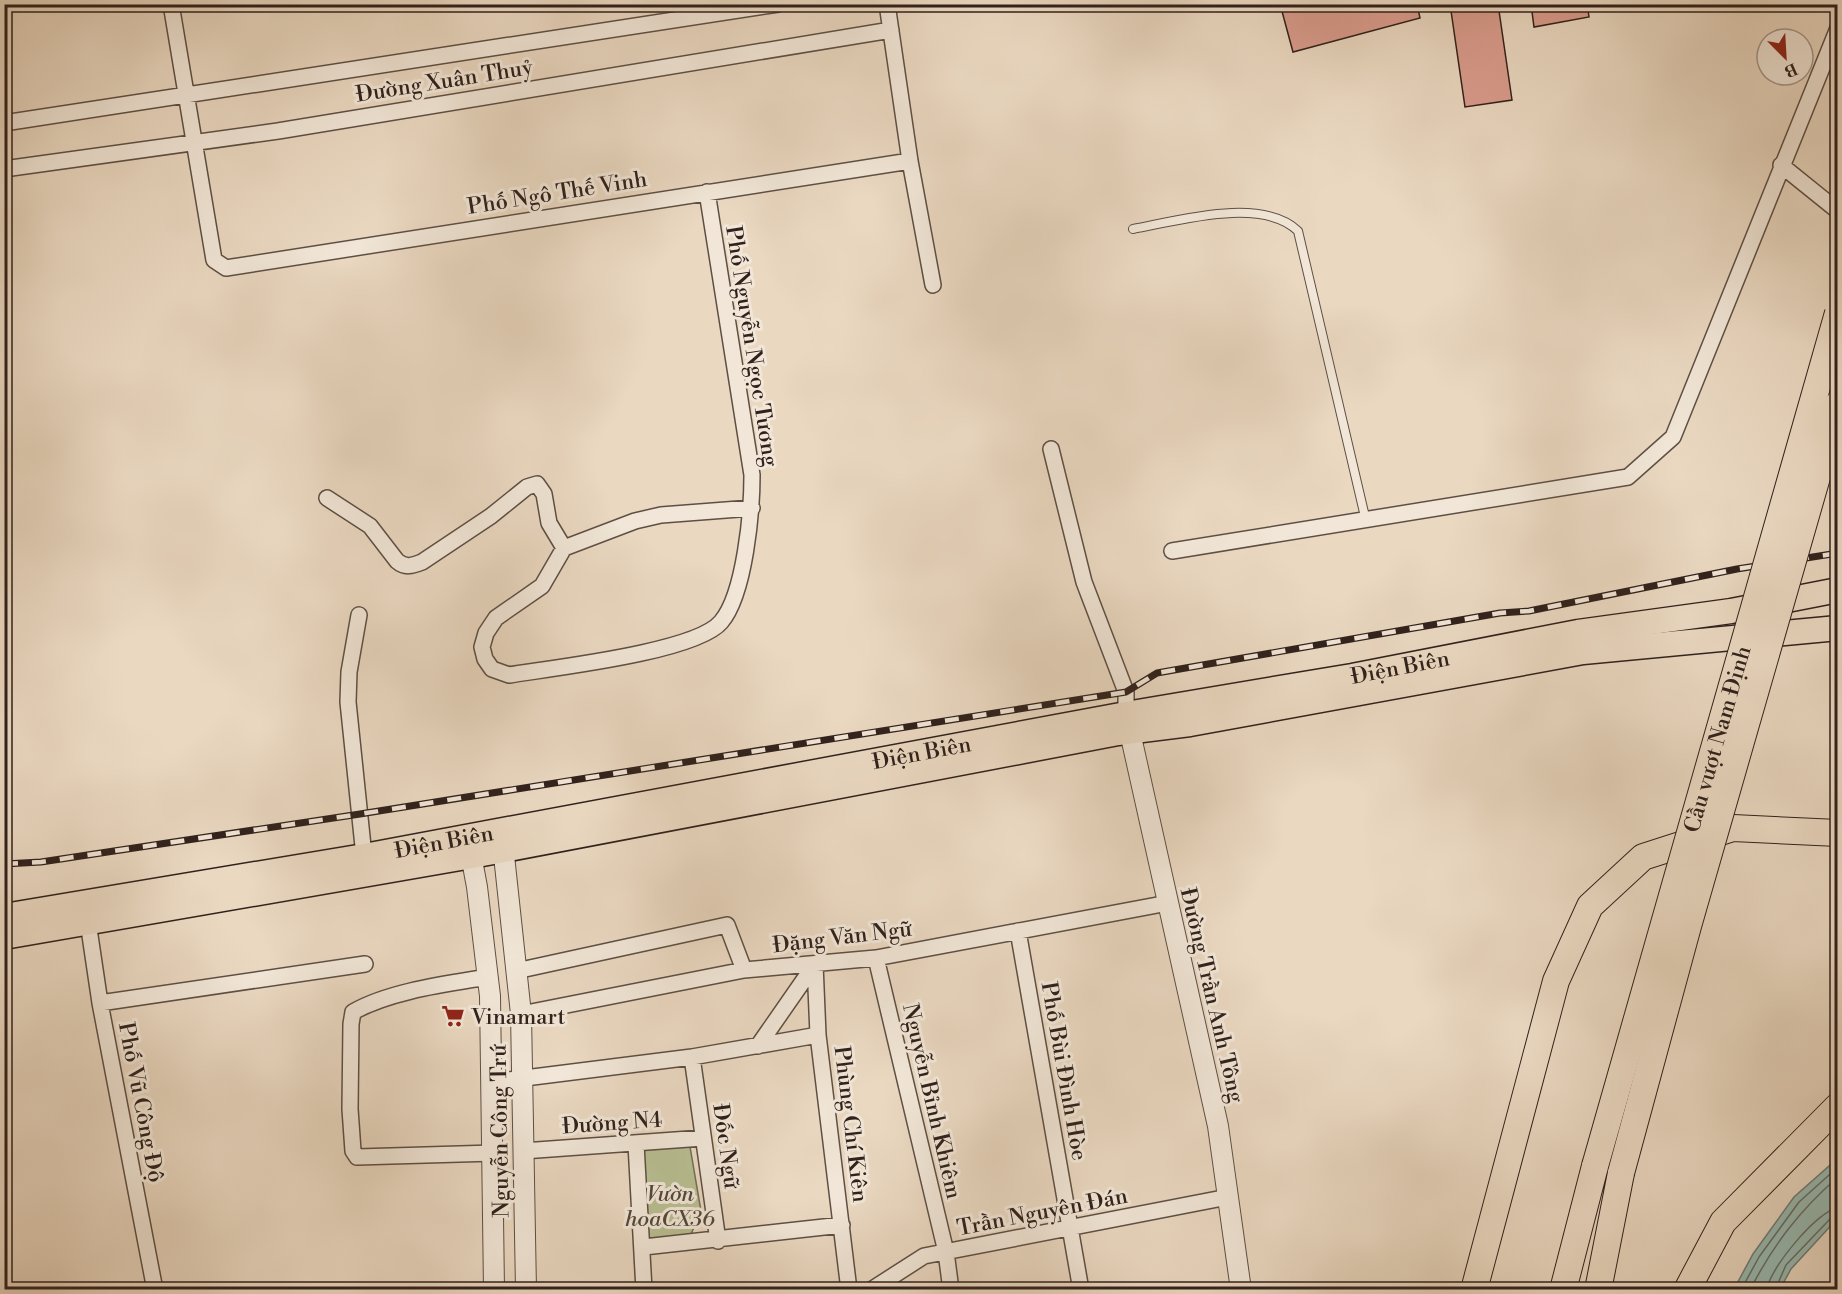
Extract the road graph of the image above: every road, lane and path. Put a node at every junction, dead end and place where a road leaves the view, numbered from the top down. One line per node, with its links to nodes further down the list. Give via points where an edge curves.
1 (171, 4): 6 (street)
2 (778, 4): 6 (street, Đường Xuân Thuỷ)
3 (887, 4): 5 (street)
4 (1838, 28): 10 (street)
5 (891, 30): 8 (street, Đường Xuân Thuỷ); 9 (street)
6 (186, 95): 7 (street, Đường Xuân Thuỷ); 8 (street)
7 (4, 123)
8 (194, 143): 11 (street, Đường Xuân Thuỷ); 12 (street, Phố Ngô Thế Vinh, via 214,260 226,268)
9 (909, 161): 12 (street, Phố Ngô Thế Vinh); 15 (street)
10 (1781, 165): 13 (street); 21 (street, via 1673,436 1628,477)
11 (4, 169)
12 (706, 192): 20 (street, Phố Nguyễn Ngọc Tương, via 752,475)
13 (1838, 210)
14 (1132, 229): 21 (lane, via 1214,215 1260,213 1289,222 1298,231)
15 (933, 285)
16 (1838, 313): 71 (highway, Cầu vượt Nam Định, bridge)
17 (1838, 404): 72 (highway, Cầu vượt Nam Định, bridge, via 1621,1173)
18 (1051, 449): 27 (street, via 1084,582 1126,692)
19 (327, 498): 22 (street, via 370,526 402,565 412,566 537,484 544,494 549,523)
20 (752, 508): 22 (street, via 661,515); 22 (street, Phố Nguyễn Ngọc Tương, via 745,556 730,609 713,629 649,652 500,674 485,659 482,647 486,633 496,618 542,586)
21 (1366, 521): 23 (street)
22 (564, 548)
23 (1172, 551)
24 (1838, 590): 27 (main road, Điện Biên, via 1731,611 1578,632)
25 (359, 615): 31 (street, via 348,702)
26 (1838, 628): 27 (main road, Điện Biên, via 1583,652 1190,724)
27 (1128, 722): 29 (main road, Điện Biên); 32 (street, Đường Trần Anh Tông)
28 (1838, 832): 70 (highway, via 1733,828 1643,857 1590,906 1556,981)
29 (502, 839): 30 (main road, Điện Biên); 41 (street, Nguyễn Công Trứ)
30 (470, 845): 31 (main road, Điện Biên); 34 (main road, Điện Biên); 42 (street, Nguyễn Công Trứ)
31 (364, 856): 33 (main road, Điện Biên)
32 (1168, 903): 35 (street, Đặng Văn Ngữ); 55 (street, Đường Trần Anh Tông, via 1218,1126)
33 (4, 916)
34 (88, 922): 36 (main road, Điện Biên); 43 (street, Phố Vũ Công Độ)
35 (1018, 931): 37 (street, Đặng Văn Ngữ); 57 (street, Phố Bùi Đình Hòe)
36 (4, 937)
37 (876, 958): 39 (street, Đặng Văn Ngữ); 60 (street, Nguyễn Bỉnh Khiêm)
38 (365, 964): 43 (street)
39 (815, 964): 40 (street, Đặng Văn Ngữ); 45 (street, Phùng Chí Kiên); 46 (street)
40 (744, 970): 41 (street, via 727,925); 44 (street, Đặng Văn Ngữ)
41 (516, 971): 44 (street, Nguyễn Công Trứ)
42 (488, 977): 49 (street, Nguyễn Công Trứ); 54 (street, via 436,986 353,1012 350,1109 353,1151 357,1157)
43 (100, 1003): 61 (street, Phố Vũ Công Độ)
44 (521, 1014): 48 (street, Nguyễn Công Trứ)
45 (818, 1035): 46 (street); 56 (street, Phùng Chí Kiên)
46 (758, 1046): 47 (street)
47 (692, 1056): 48 (street); 51 (street, Đốc Ngữ)
48 (522, 1078): 49 (street); 53 (street, Nguyễn Công Trứ)
49 (493, 1082): 54 (street, Nguyễn Công Trứ)
50 (1838, 1106): 73 (highway, via 1723,1222)
51 (704, 1138): 52 (street, Đường N4); 58 (street, Đốc Ngữ)
52 (636, 1143): 53 (street, Đường N4); 59 (street)
53 (524, 1151): 63 (street, Nguyễn Công Trứ)
54 (494, 1154): 62 (street, Nguyễn Công Trứ)
55 (1228, 1197): 57 (street, Trần Nguyên Đán); 69 (street, Đường Trần Anh Tông)
56 (842, 1225): 58 (street); 65 (street, Phùng Chí Kiên)
57 (1071, 1229): 60 (street, Trần Nguyên Đán); 68 (street, Phố Bùi Đình Hòe)
58 (718, 1241): 59 (street)
59 (644, 1247): 64 (street)
60 (946, 1252): 66 (street, Trần Nguyên Đán, via 924,1256); 67 (street, Nguyễn Bỉnh Khiêm)
61 (155, 1290)
62 (494, 1290)
63 (526, 1290)
64 (644, 1290)
65 (849, 1290)
66 (872, 1290)
67 (951, 1290)
68 (1081, 1290)
69 (1241, 1290)
70 (1474, 1290)
71 (1563, 1290)
72 (1598, 1290)
73 (1687, 1290)

